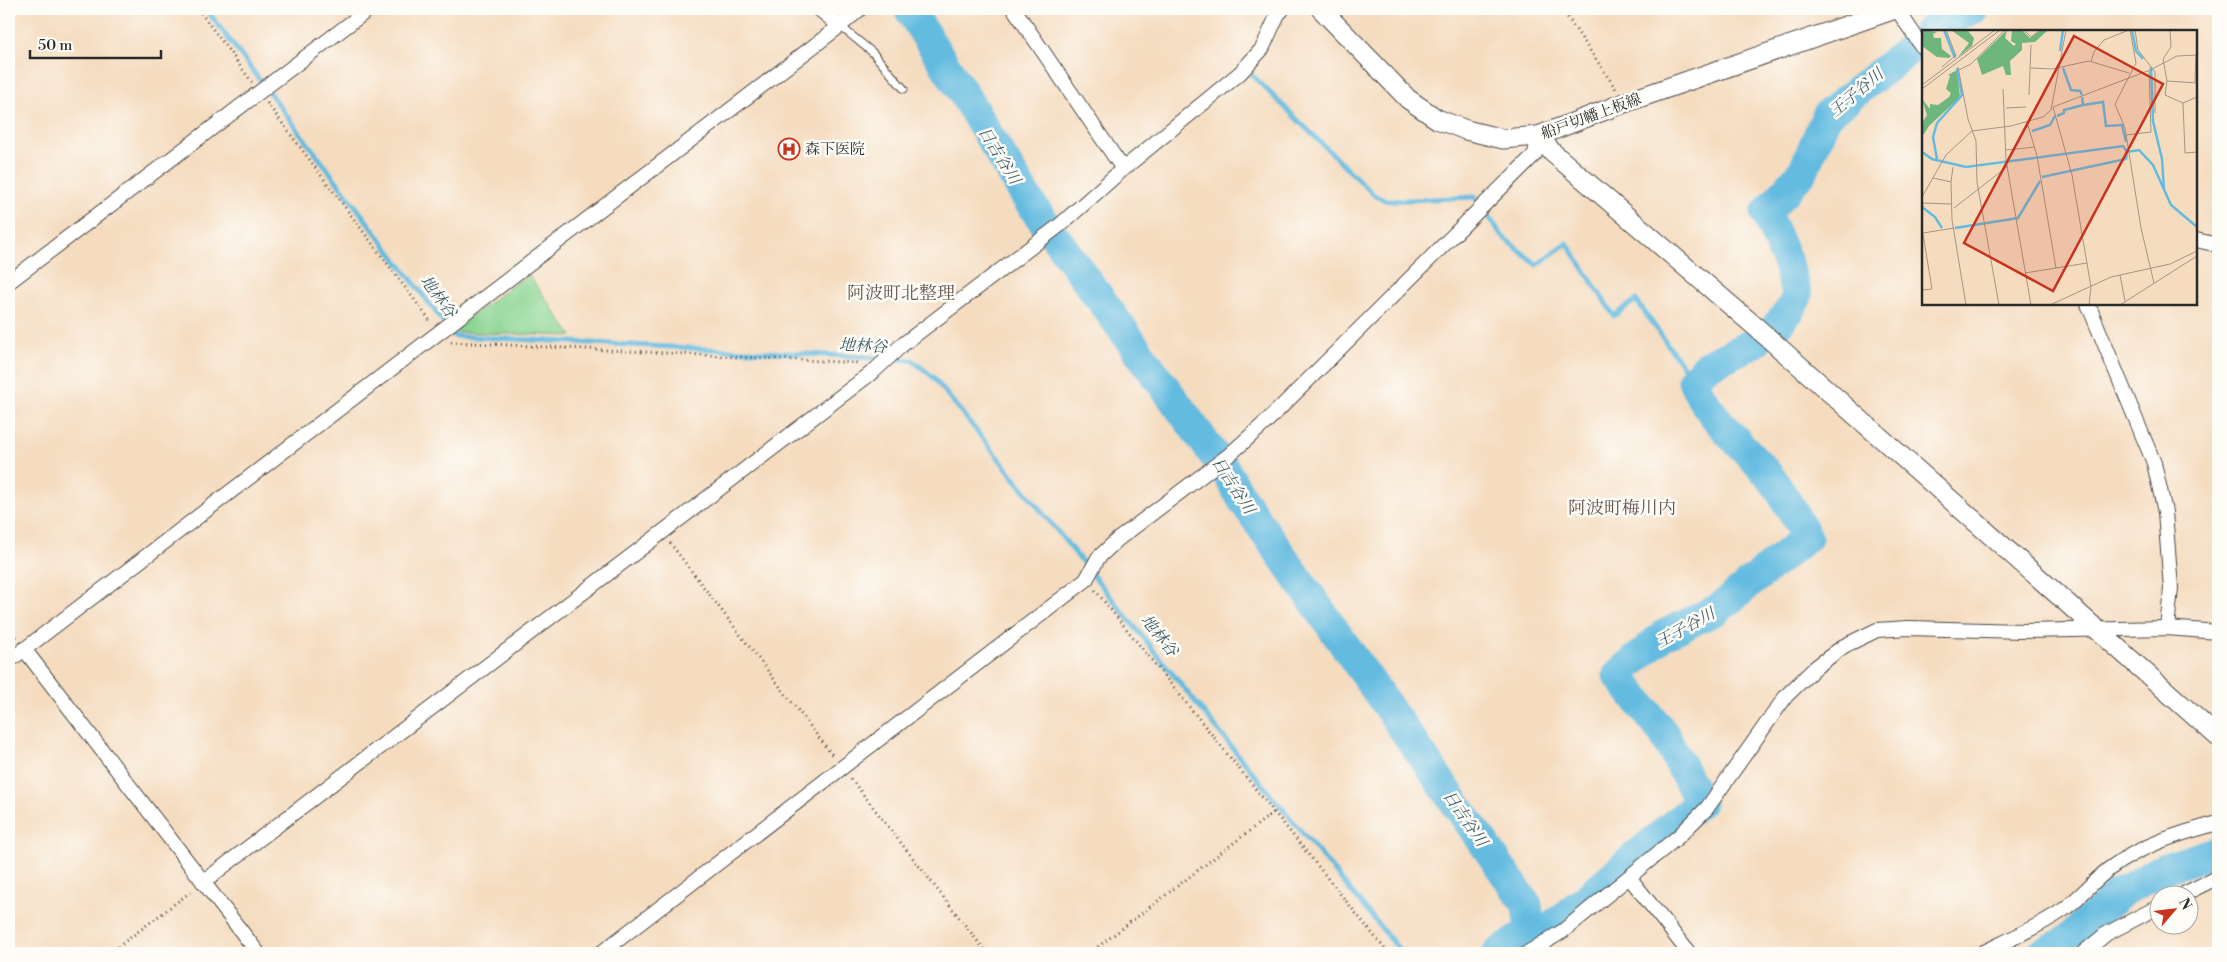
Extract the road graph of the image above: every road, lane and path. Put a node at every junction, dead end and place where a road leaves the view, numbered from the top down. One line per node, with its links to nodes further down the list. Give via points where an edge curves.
1 (198, 9): 12 (path)
2 (369, 9): 12 (street)
3 (819, 9): 10 (street)
4 (860, 9): 10 (street)
5 (1014, 9): 16 (street)
6 (1283, 9): 16 (street, via 1262,48 1240,72)
7 (1321, 9): 15 (street, 船戸切幡上板線, via 1408,99 1437,119 1503,139)
8 (1562, 9): 14 (path)
9 (1896, 9): 11 (street); 14 (street, 船戸切幡上板線)
10 (840, 26): 13 (lane, via 872,52); 21 (street)
11 (1922, 47)
12 (264, 89): 19 (street); 21 (path)
13 (904, 89)
14 (1624, 103): 15 (street, 船戸切幡上板線)
15 (1538, 136): 24 (street, via 1535,154 1266,422 1229,455 1117,540 1098,558); 25 (street, via 1553,153 1757,328)
16 (1123, 169): 22 (street, via 1060,225)
17 (2197, 240): 18 (street)
18 (2218, 245)
19 (9, 282)
20 (2088, 305): 26 (street, via 2154,463 2165,512 2171,588)
21 (445, 329): 22 (path, via 448,342); 28 (street)
22 (884, 362): 23 (street)
23 (662, 533): 31 (path); 36 (street)
24 (1089, 574): 31 (street); 32 (path)
25 (2094, 628): 26 (street); 30 (street); 34 (street, via 1877,630 1844,646 1786,696 1707,808 1680,836)
26 (2167, 628): 27 (street)
27 (2218, 632)
28 (24, 649): 29 (street); 36 (street)
29 (9, 660)
30 (2218, 737)
31 (842, 768): 41 (street); 42 (path)
32 (1274, 812): 43 (path); 44 (path)
33 (2218, 823): 47 (street, via 2187,831 2141,850 2110,869 2064,909 2038,926)
34 (1629, 877): 45 (street, via 1563,931); 46 (street)
35 (2218, 878): 37 (street)
36 (203, 882): 39 (path); 40 (street)
37 (2200, 886)
38 (2150, 911): 48 (street, via 2106,934)
39 (110, 953)
40 (258, 953)
41 (601, 953)
42 (987, 953)
43 (1090, 953)
44 (1388, 953)
45 (1527, 953)
46 (1689, 953)
47 (1982, 953)
48 (2083, 953)

